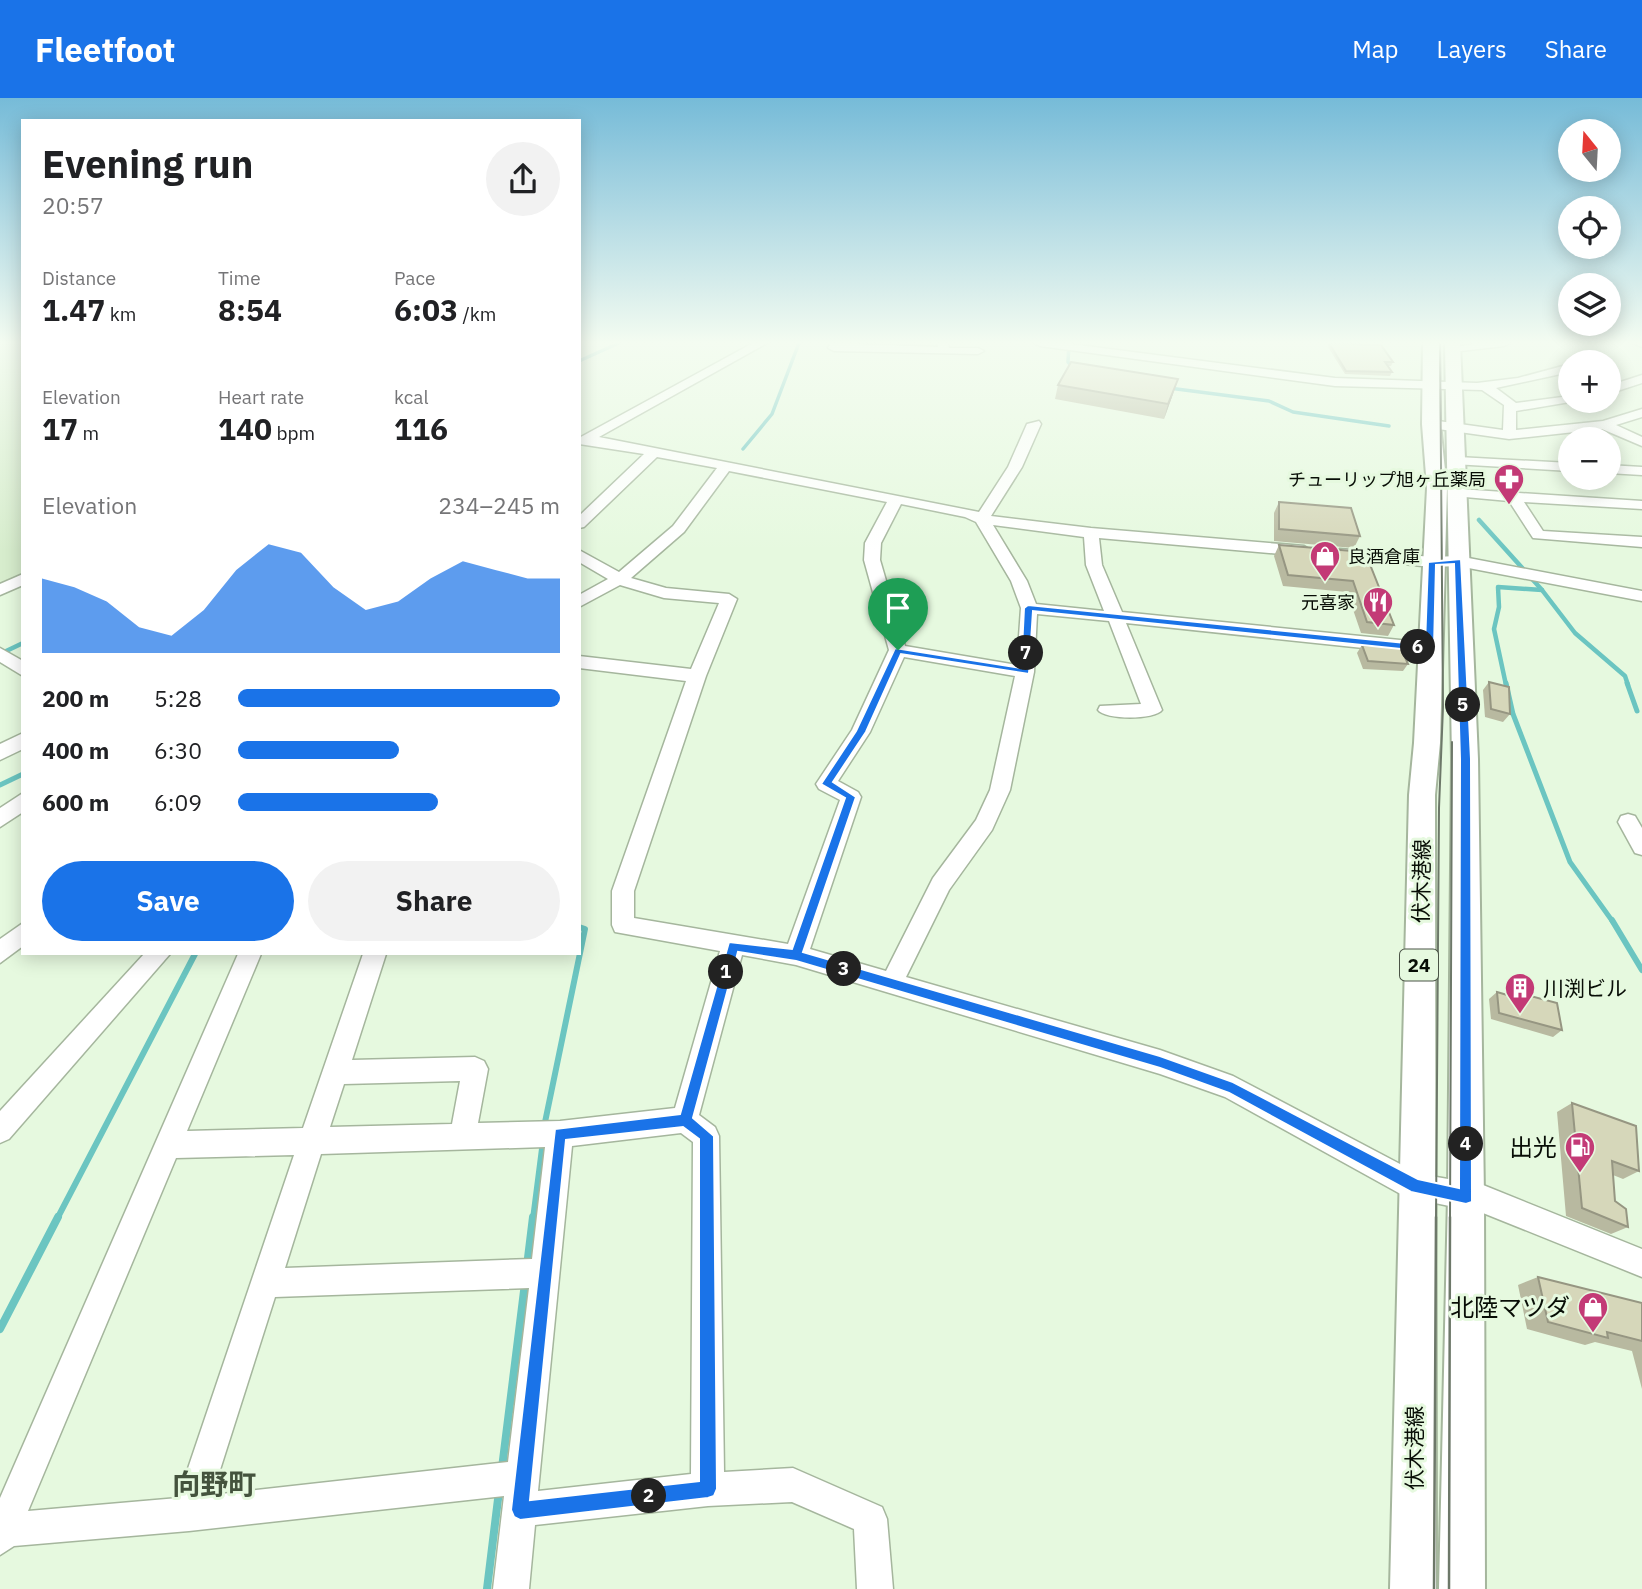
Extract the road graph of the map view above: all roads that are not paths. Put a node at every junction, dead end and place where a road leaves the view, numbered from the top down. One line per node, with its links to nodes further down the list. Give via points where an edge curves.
1 (634, 413): 9 (street)
2 (1448, 413): 7 (main road, 伏木港線 / 24)
3 (1510, 413): 8 (street)
4 (1642, 413): 6 (street)
5 (1034, 424): 21 (street, via 1015,467)
6 (1604, 425): 8 (street); 10 (street)
7 (1443, 426): 8 (street); 12 (main road, 伏木港線 / 24); 26 (main road, 伏木港線 / 24, via 1437,488)
8 (1508, 435)
9 (583, 441): 11 (street)
10 (1642, 442)
11 (654, 452): 13 (street); 22 (street)
12 (1458, 461): 14 (street); 17 (main road, 伏木港線 / 24)
13 (725, 466): 19 (street); 28 (street, via 680,529)
14 (1558, 466)
15 (1621, 470): 16 (street)
16 (1642, 471)
17 (1459, 492): 18 (street); 26 (main road, 伏木港線 / 24)
18 (1513, 496): 20 (street); 24 (street, via 1538,535)
19 (896, 499): 21 (street, via 969,513); 35 (street, via 873,543 872,560)
20 (1642, 505)
21 (982, 520): 23 (street); 32 (street, via 1019,581)
22 (581, 522)
23 (1091, 533): 26 (street); 33 (street, via 1094,565)
24 (1642, 542)
25 (581, 556): 28 (street)
26 (1445, 562): 30 (street); 34 (main road, 伏木港線 / 24); 62 (main road, 伏木港線 / 24, via 1465,759)
27 (21, 580): 29 (street)
28 (622, 580): 31 (street); 38 (street, via 664,593 729,599)
29 (0, 590)
30 (1642, 596)
31 (581, 601)
32 (1028, 608): 33 (street); 37 (street)
33 (1115, 617): 34 (street); 39 (street, via 1153,710)
34 (1430, 649): 61 (main road, 伏木港線 / 24, via 1422,794)
35 (898, 650): 37 (street); 52 (street, via 861,732 826,784 851,797)
36 (581, 662): 38 (street)
37 (1025, 672): 53 (street, via 995,801 985,824 941,884)
38 (697, 676): 47 (street, via 623,891 623,925)
39 (1107, 710)
40 (21, 741): 41 (street)
41 (0, 753)
42 (21, 802): 43 (street)
43 (0, 819)
44 (1628, 822): 45 (street)
45 (1642, 847)
46 (21, 934): 48 (street)
47 (733, 946): 52 (street); 55 (street)
48 (0, 953)
49 (157, 955): 56 (street)
50 (249, 955): 60 (street)
51 (374, 955): 54 (street)
52 (796, 956): 53 (street)
53 (892, 982): 61 (street, via 1233,1088)
54 (335, 1072): 58 (street, via 475,1069); 59 (street)
55 (685, 1120): 57 (street); 67 (street, via 706,1136)
56 (0, 1130)
57 (546, 1134): 58 (street); 64 (street)
58 (463, 1136): 59 (street)
59 (311, 1141): 60 (street); 65 (street)
60 (168, 1145): 70 (street)
61 (1416, 1186): 62 (street); 73 (main road, 伏木港線 / 24)
62 (1466, 1196): 63 (street); 74 (main road, 伏木港線 / 24)
63 (1642, 1263)
64 (533, 1274): 65 (street); 66 (street)
65 (264, 1283): 69 (street)
66 (524, 1477): 68 (street); 69 (street)
67 (708, 1489): 68 (street); 72 (street, via 793,1485 870,1519)
68 (520, 1510): 71 (street)
69 (189, 1514): 70 (street)
70 (2, 1534)
71 (511, 1589)
72 (875, 1589)
73 (1413, 1589)
74 (1462, 1589)

